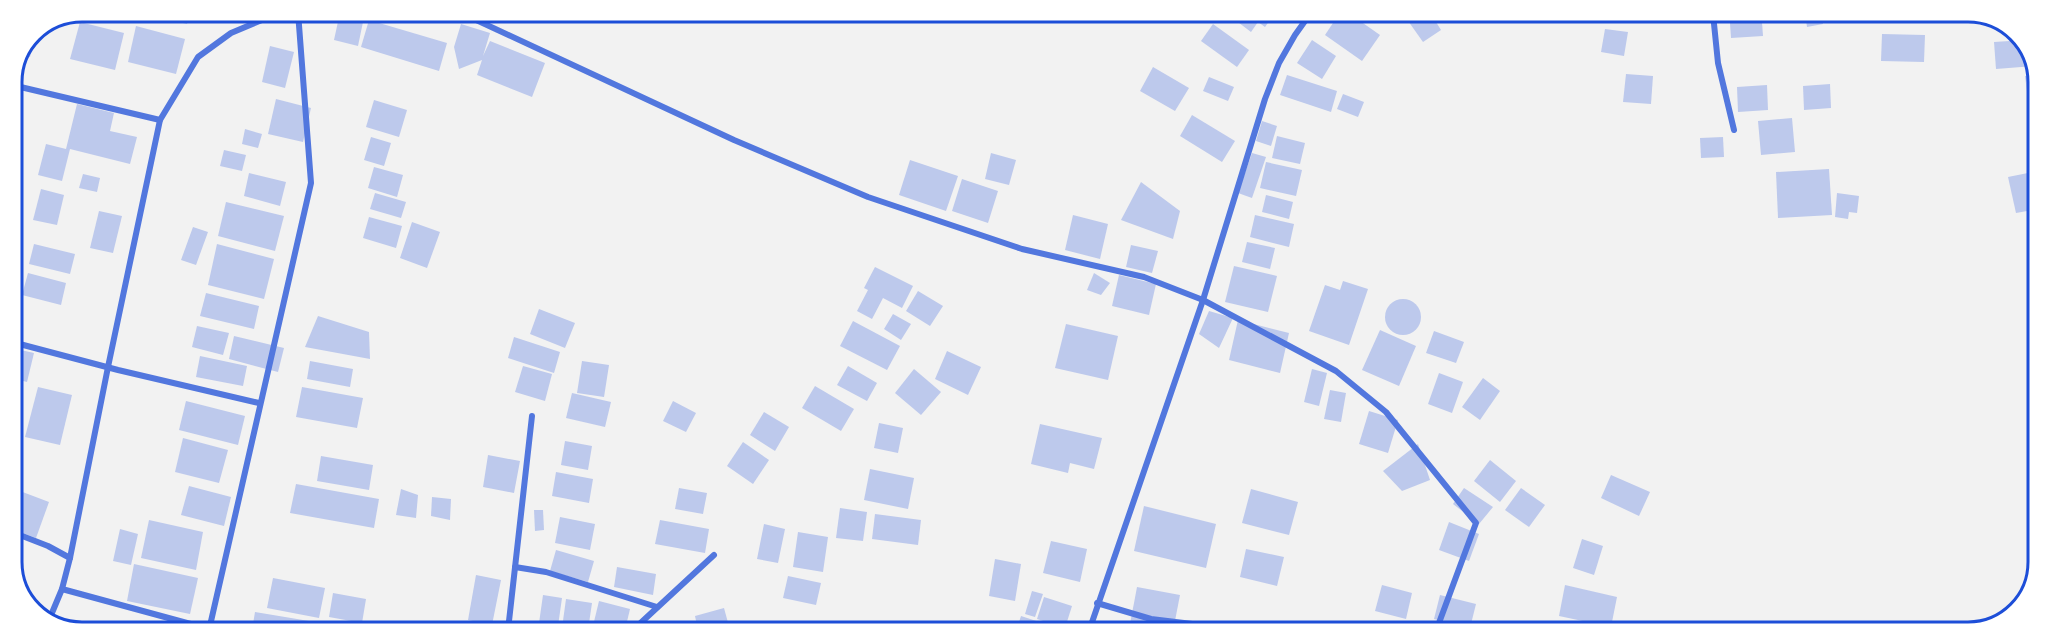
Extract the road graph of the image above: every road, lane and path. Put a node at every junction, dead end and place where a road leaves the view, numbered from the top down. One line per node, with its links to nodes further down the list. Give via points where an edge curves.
1 (257, 22): 7 (street, via 231,33 198,57)
2 (299, 22): 12 (street, via 311,183)
3 (480, 22): 9 (street, via 734,140 868,197 1022,249 1144,277)
4 (1304, 22): 9 (street, via 1279,63 1265,99)
5 (1714, 22): 8 (street, via 1718,63)
6 (22, 87): 7 (street)
7 (160, 120): 11 (street)
8 (1734, 130)
9 (1203, 300): 19 (street); 28 (street, via 1336,371 1386,412 1476,523)
10 (23, 345): 11 (street)
11 (108, 367): 12 (street); 16 (street)
12 (259, 403): 23 (street)
13 (532, 416): 17 (street)
14 (23, 536): 16 (street)
15 (714, 555): 20 (street)
16 (70, 558): 18 (street)
17 (515, 567): 20 (street, via 546,572); 24 (street)
18 (62, 589): 21 (street); 22 (street)
19 (1097, 603): 26 (street); 27 (street)
20 (657, 607): 25 (street)
21 (52, 613)
22 (180, 622)
23 (211, 622)
24 (509, 622)
25 (641, 622)
26 (1092, 622)
27 (1176, 622)
28 (1439, 622)

